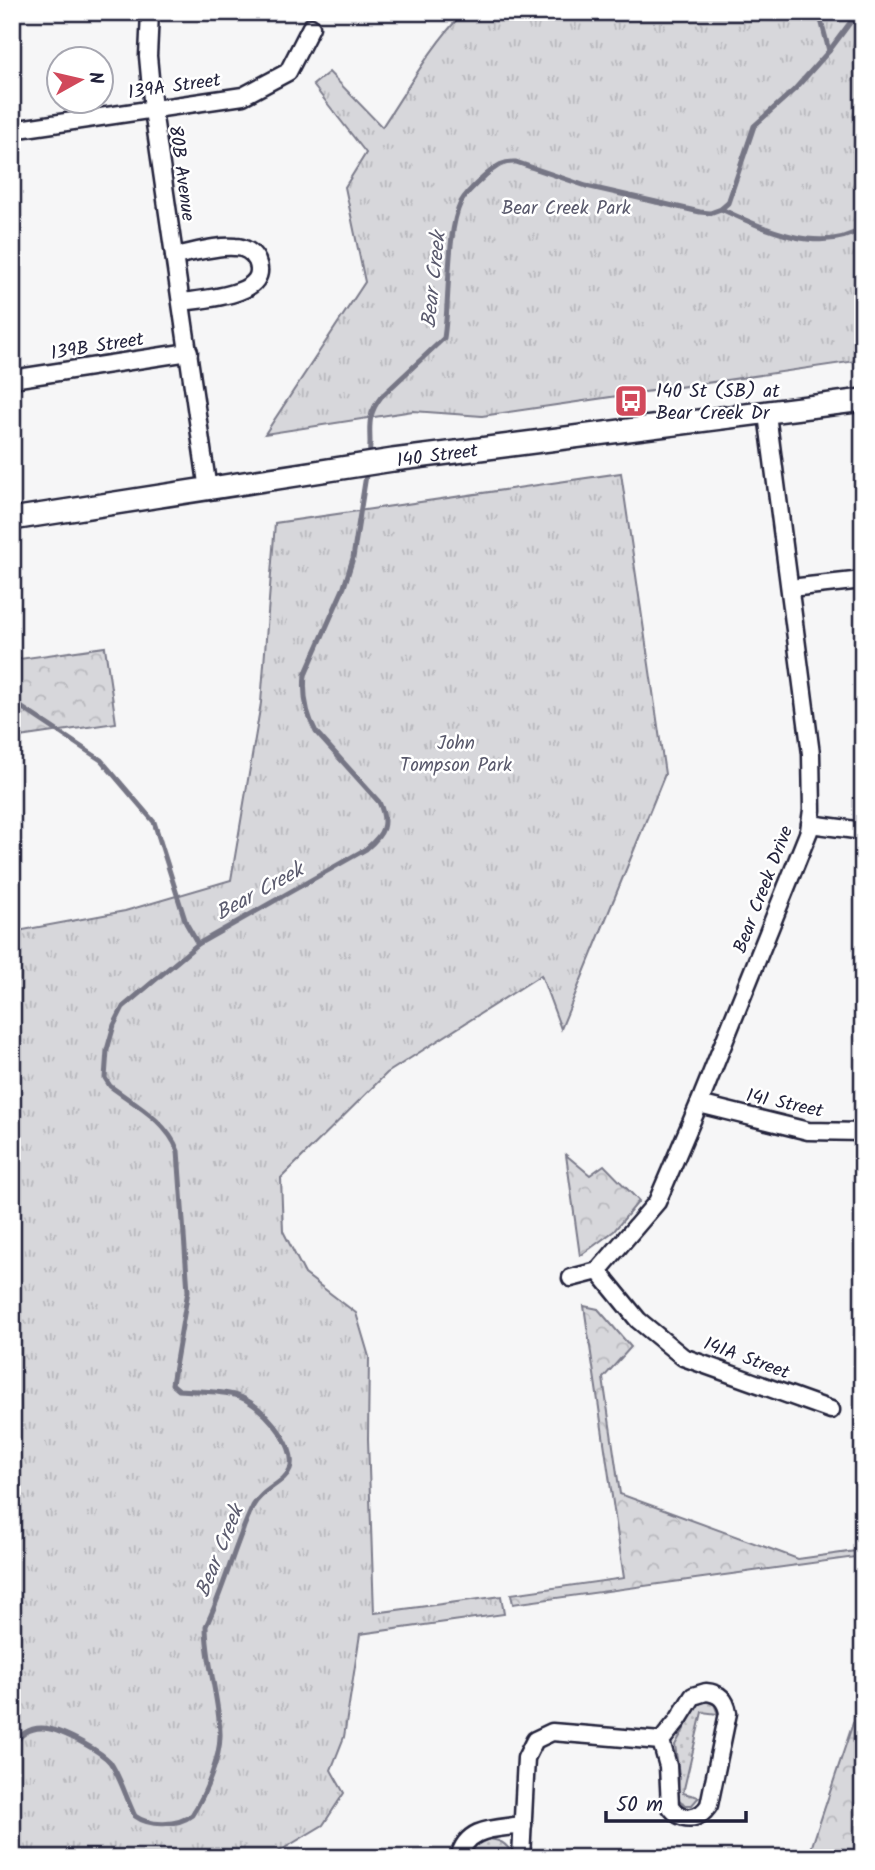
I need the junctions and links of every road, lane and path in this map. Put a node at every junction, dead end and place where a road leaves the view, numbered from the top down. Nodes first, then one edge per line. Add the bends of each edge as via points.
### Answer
1 (150, 12) edge
2 (310, 27) dead end
3 (153, 110) junction
4 (12, 131) edge
5 (174, 256) junction
6 (182, 302) junction
7 (189, 352) junction
8 (12, 379) edge
9 (863, 400) edge
10 (767, 414) junction
11 (208, 490) junction
12 (12, 519) edge
13 (863, 580) edge
14 (790, 588) junction
15 (810, 824) junction
16 (863, 831) edge
17 (699, 1104) junction
18 (863, 1132) edge
19 (598, 1271) junction
20 (570, 1278) dead end
21 (831, 1410) dead end
22 (661, 1741) junction
23 (523, 1825) junction
24 (459, 1858) edge
25 (521, 1858) edge

1 - 3 street, 80B Avenue
2 - 3 street, 139A Street via 288,72 243,96
3 - 4 street, 139A Street
3 - 5 street, 80B Avenue
5 - 6 street, 80B Avenue
5 - 6 street via 235,247 250,251 258,263 253,285 240,292
6 - 7 street, 80B Avenue
7 - 8 street, 139B Street
7 - 11 street, 80B Avenue
9 - 10 main road, 140 Street
10 - 11 main road, 140 Street via 393,460
10 - 14 street, Bear Creek Drive
11 - 12 main road, 140 Street
13 - 14 street
14 - 15 street, Bear Creek Drive via 811,754
15 - 16 street
15 - 17 street, Bear Creek Drive
17 - 18 street, 141 Street via 808,1131
17 - 19 street, Bear Creek Drive via 657,1202
19 - 20 street
19 - 21 street, 141A Street via 638,1320 684,1357
22 - 22 street via 668,1766 670,1806 680,1816 694,1818 709,1805 728,1713 724,1700 713,1692 693,1696
22 - 23 street via 552,1731 535,1740 526,1758
23 - 24 street via 478,1831 469,1837
23 - 25 street

